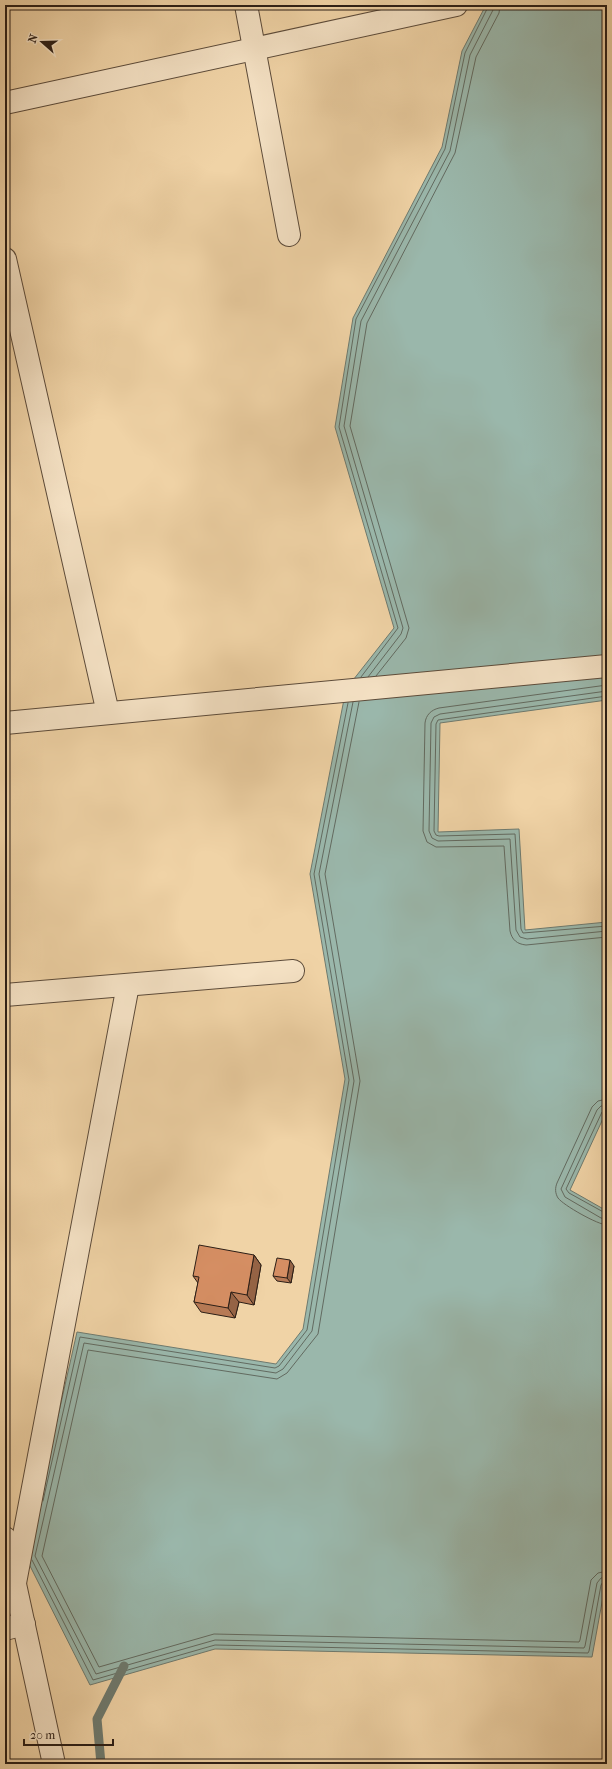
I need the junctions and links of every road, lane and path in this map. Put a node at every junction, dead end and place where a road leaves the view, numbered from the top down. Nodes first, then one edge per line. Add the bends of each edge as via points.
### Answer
1 (246, 5) edge
2 (456, 5) edge
3 (254, 49) junction
4 (5, 103) edge
5 (289, 235) dead end
6 (5, 259) edge
7 (607, 666) edge
8 (108, 713) junction
9 (5, 723) edge
10 (292, 972) dead end
11 (128, 985) junction
12 (5, 996) edge
13 (5, 1538) edge
14 (15, 1583) junction
15 (14, 1627) edge
16 (54, 1764) edge

1 - 3 street
2 - 3 street
3 - 4 street
3 - 5 street
6 - 8 street
7 - 8 street
8 - 9 street
10 - 11 street
11 - 12 street
11 - 14 street
13 - 14 street
14 - 15 street
15 - 16 street

